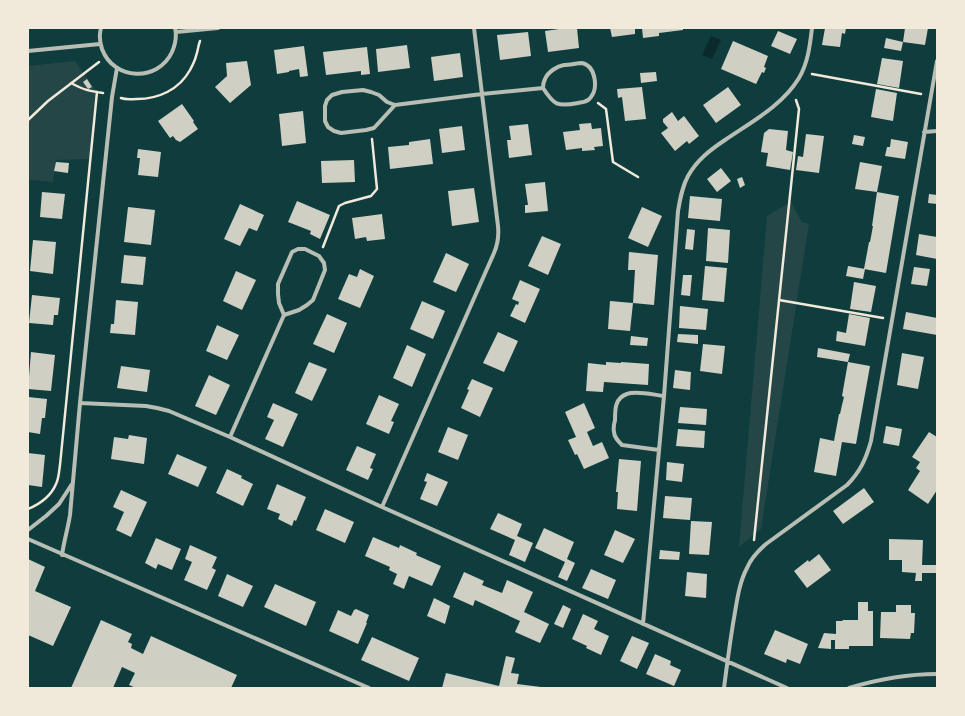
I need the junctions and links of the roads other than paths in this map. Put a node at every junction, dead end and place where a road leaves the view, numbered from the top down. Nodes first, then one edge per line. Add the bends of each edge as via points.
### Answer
1 (101, 28) edge
2 (218, 28) edge
3 (474, 28) edge
4 (812, 28) edge
5 (175, 30) edge
6 (100, 44) junction
7 (28, 51) edge
8 (937, 61) edge
9 (117, 68) junction
10 (543, 88) junction
11 (482, 94) junction
12 (395, 105) junction
13 (937, 131) edge
14 (924, 132) junction
15 (284, 315) junction
16 (664, 396) junction
17 (80, 403) junction
18 (230, 437) junction
19 (659, 450) junction
20 (73, 484) junction
21 (382, 507) junction
22 (28, 530) edge
23 (28, 539) edge
24 (62, 554) junction
25 (643, 624) junction
26 (727, 662) junction
27 (937, 674) edge
28 (369, 688) edge
29 (724, 688) edge
30 (787, 688) edge
31 (848, 688) edge

1 - 6 street
2 - 5 street
3 - 11 street
4 - 16 street via 806,62 792,88 772,107 701,158 687,177 678,211
5 - 9 street via 175,46 169,59 158,68 145,74 130,74
6 - 7 street
6 - 9 street via 109,62
8 - 14 street
9 - 17 street
10 - 10 street via 550,98 564,106 587,101 592,97 595,82 592,72 583,63 560,66 550,72
10 - 11 street
11 - 12 street
11 - 21 street via 499,235 497,244
12 - 12 street via 363,90 332,95 324,106 328,127 342,133 374,128
13 - 14 street
14 - 26 street via 867,455 858,473 847,485 766,544 752,558 739,591
15 - 15 street via 299,310 313,300 325,270 319,256 305,249 292,252 278,284 279,303
15 - 18 street
16 - 19 street
16 - 19 street via 629,393 618,400 616,407 614,433 622,445
17 - 18 street via 157,408
17 - 20 street
18 - 21 street
19 - 25 street
20 - 22 street via 58,504
20 - 24 street
21 - 25 street
23 - 24 street
24 - 28 street
25 - 26 street
26 - 29 street
26 - 30 street
27 - 31 street via 899,676

